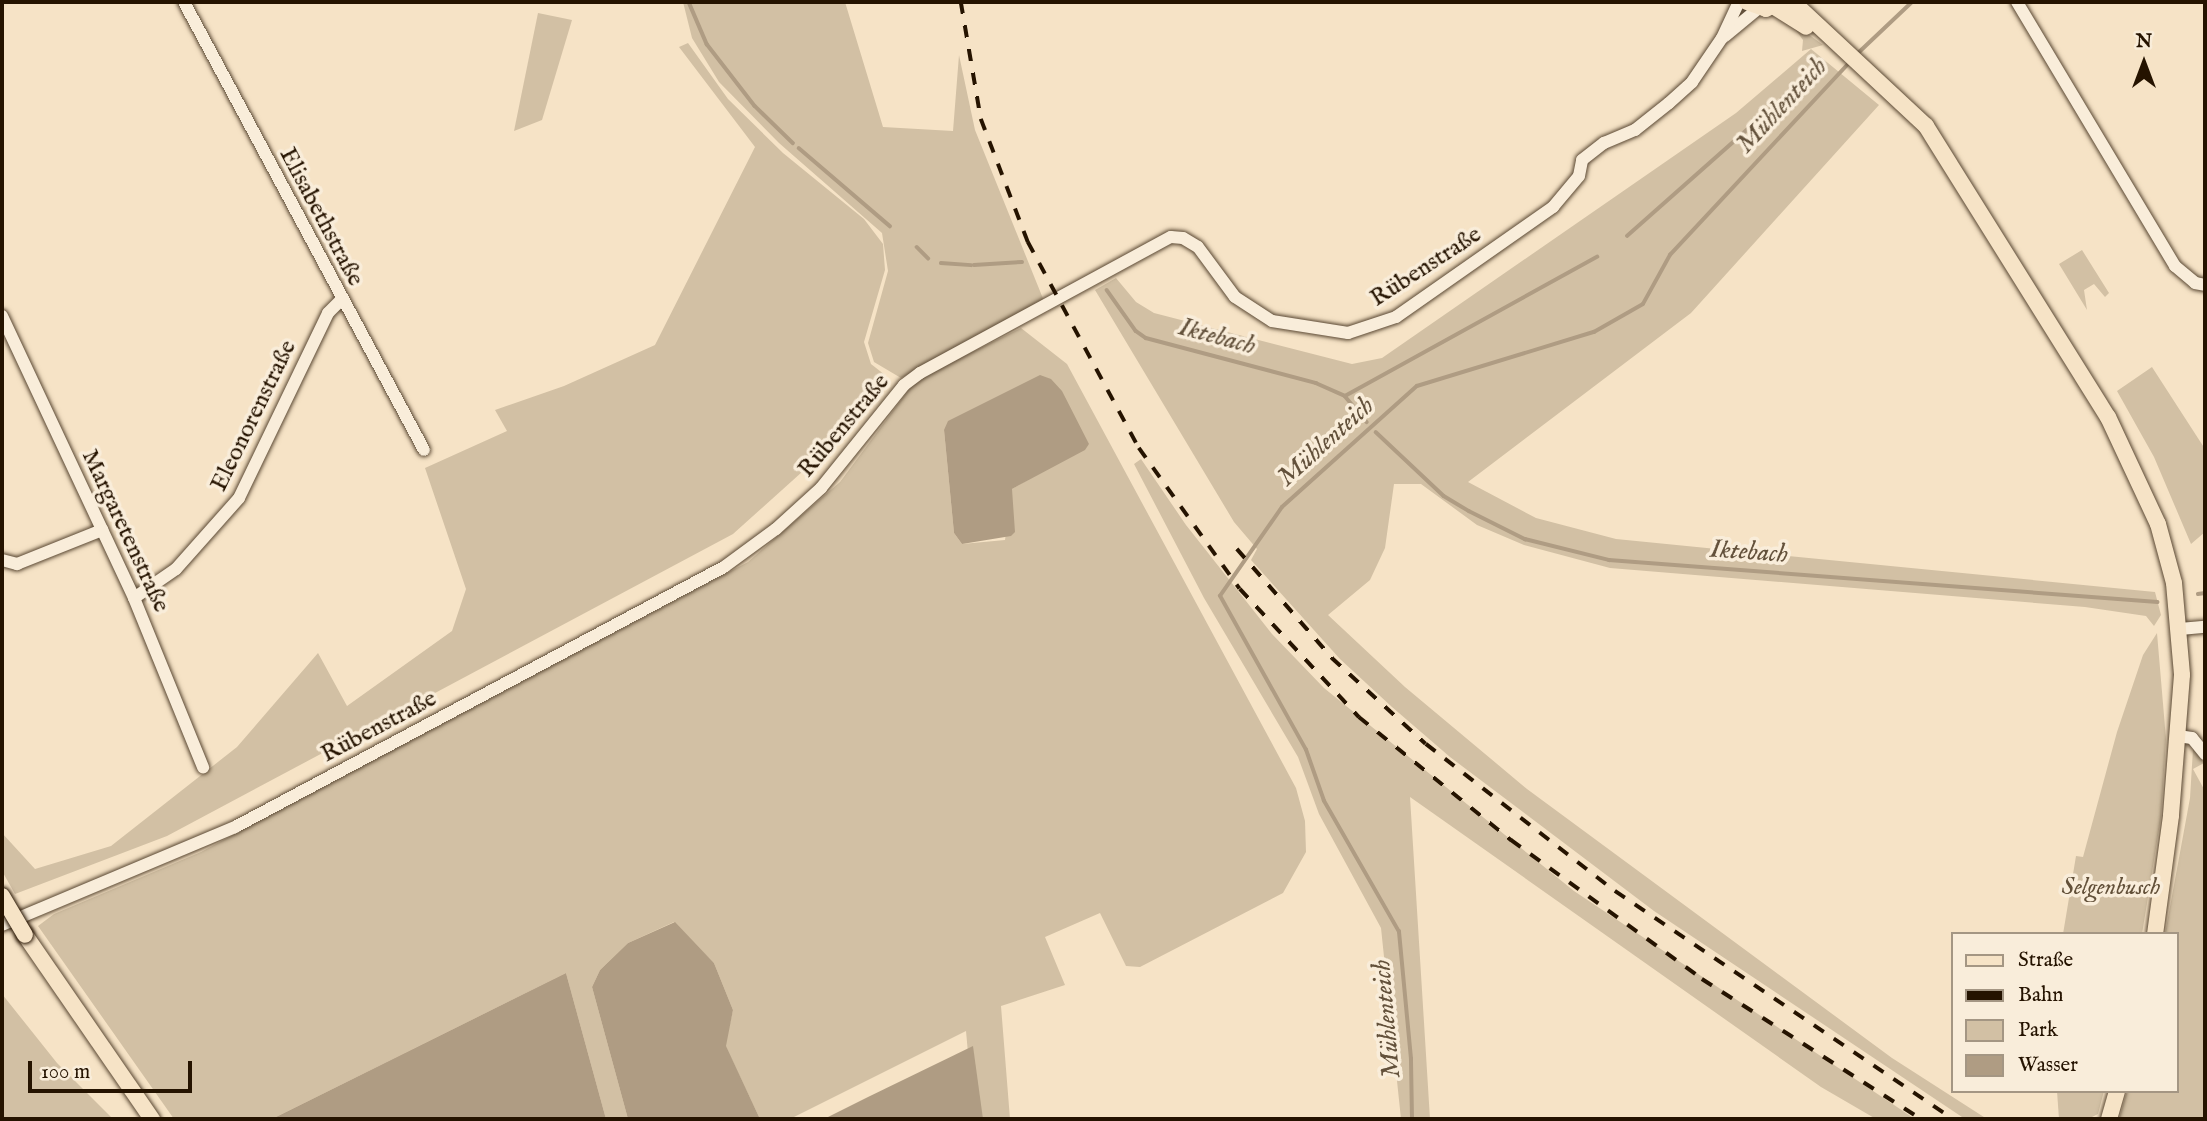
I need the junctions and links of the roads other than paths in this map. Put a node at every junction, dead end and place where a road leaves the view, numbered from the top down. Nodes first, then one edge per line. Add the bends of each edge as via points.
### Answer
1 (184, 2) edge
2 (1739, 2) edge
3 (1793, 2) edge
4 (2017, 2) edge
5 (1765, 5) edge
6 (1722, 38) junction
7 (1843, 51) junction
8 (2204, 285) edge
9 (341, 300) junction
10 (2, 316) edge
11 (425, 450) dead end
12 (102, 530) junction
13 (2, 561) edge
14 (134, 598) junction
15 (2205, 627) edge
16 (2180, 629) junction
17 (2178, 736) junction
18 (2205, 754) edge
19 (203, 767) dead end
20 (2, 896) edge
21 (2, 925) edge
22 (2155, 932) edge
23 (2116, 1093) edge
24 (152, 1119) edge
25 (2109, 1119) edge

1 - 9 street, Elisabethstraße
2 - 6 street, Rübenstraße
3 - 7 main road
4 - 8 street via 2175,266
5 - 6 street, Rübenstraße
5 - 7 main road
6 - 21 street, Rübenstraße via 1692,82 1669,103 1635,131 1604,143 1582,160 1578,176 1560,201 1396,317 1348,334 1272,321 1235,297 1198,247 1171,237 920,373 904,385 821,488 724,567 235,827
7 - 16 main road via 1926,126 2108,417 2158,524 2175,583
9 - 11 street, Elisabethstraße
9 - 14 street, Eleonorenstraße via 328,313 239,498 176,569
10 - 12 street, Margaretenstraße
12 - 13 street via 17,564
12 - 14 street, Margaretenstraße
14 - 19 street, Margaretenstraße
15 - 16 street
16 - 17 main road
17 - 18 street via 2192,738
17 - 22 main road
20 - 24 main road, bridge
23 - 25 main road

